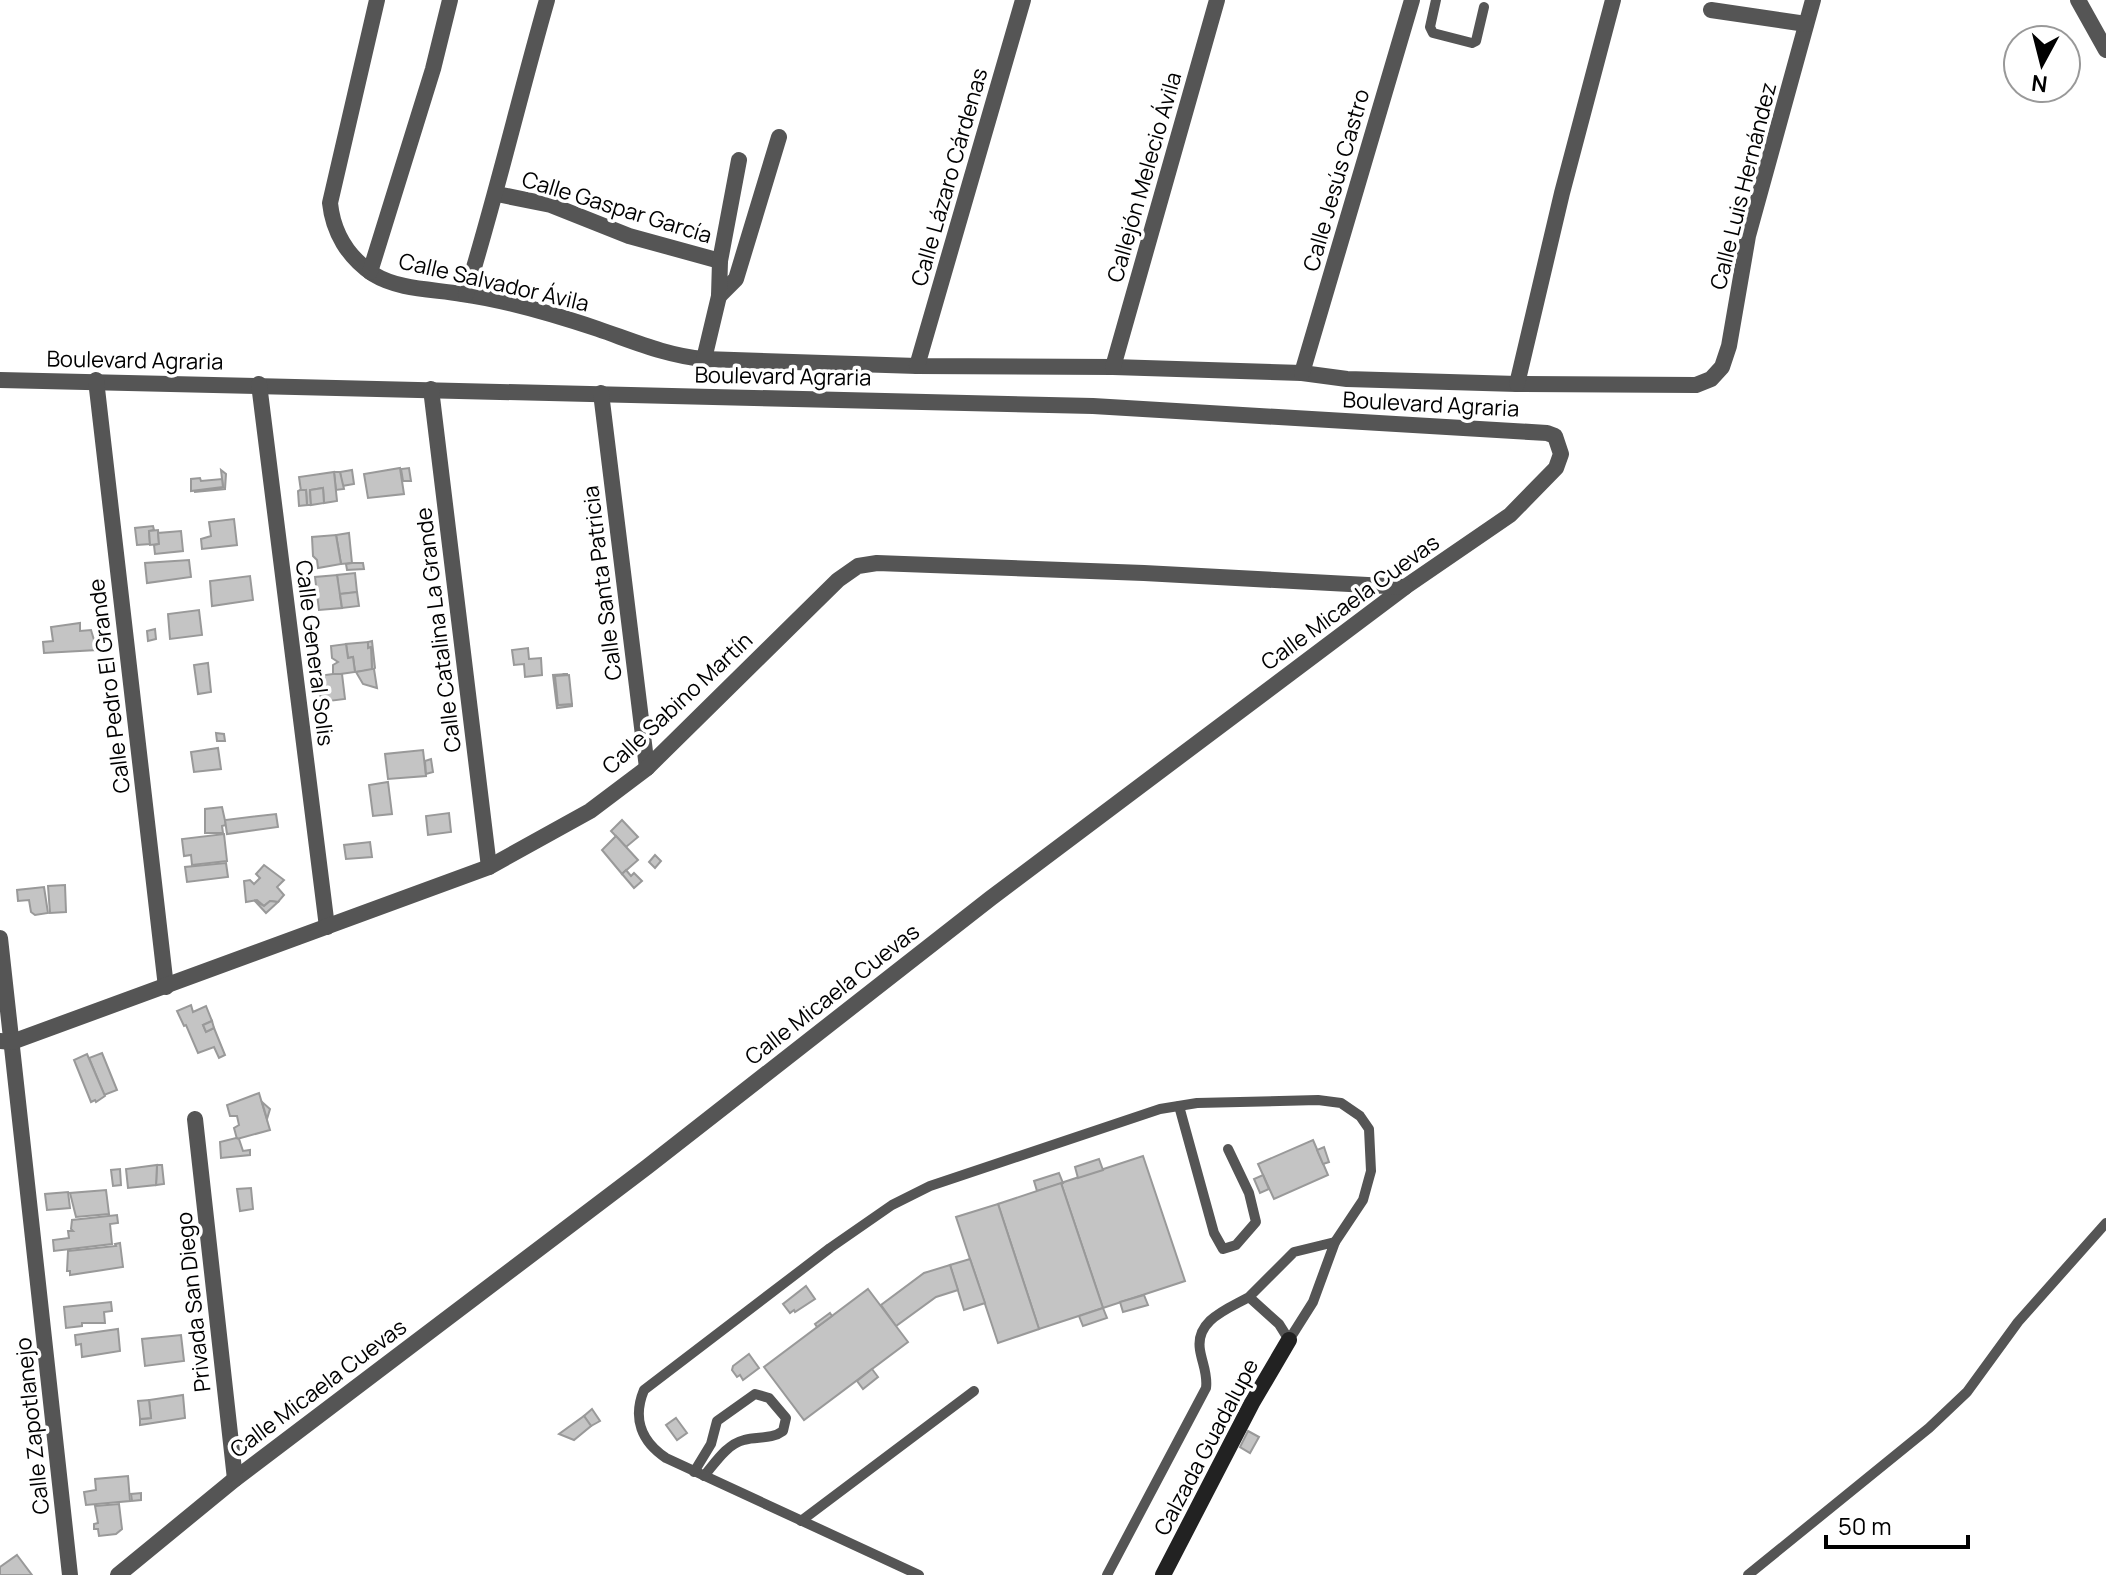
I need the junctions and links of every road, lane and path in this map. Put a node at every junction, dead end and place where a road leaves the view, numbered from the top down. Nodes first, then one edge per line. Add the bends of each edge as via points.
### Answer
1 (377, 0) edge
2 (450, 0) edge
3 (547, 0) edge
4 (1023, 0) edge
5 (1217, 0) edge
6 (1412, 0) edge
7 (1436, 0) edge
8 (1613, 0) edge
9 (1813, 0) edge
10 (2078, 0) edge
11 (1484, 7) dead end
12 (1711, 10) dead end
13 (1806, 24) junction
14 (2106, 50) edge
15 (779, 137) dead end
16 (739, 160) dead end
17 (497, 194) junction
18 (720, 261) junction
19 (370, 272) junction
20 (466, 294) junction
21 (719, 296) junction
22 (704, 359) junction
23 (917, 366) junction
24 (1113, 367) junction
25 (1302, 373) junction
26 (1711, 379) joint
27 (0, 380) edge
28 (96, 380) junction
29 (259, 384) junction
30 (1517, 384) junction
31 (431, 389) junction
32 (601, 393) junction
33 (1559, 443) joint
34 (1405, 587) junction
35 (647, 768) junction
36 (489, 867) junction
37 (327, 927) junction
38 (0, 938) edge
39 (166, 987) junction
40 (6, 1042) edge
41 (1179, 1106) junction
42 (195, 1119) dead end
43 (1228, 1149) dead end
44 (2106, 1223) edge
45 (1335, 1242) junction
46 (1249, 1297) junction
47 (1289, 1340) junction
48 (974, 1391) dead end
49 (699, 1474) junction
50 (235, 1479) junction
51 (801, 1521) junction
52 (70, 1575) edge
53 (118, 1575) edge
54 (919, 1575) edge
55 (1107, 1575) edge
56 (1163, 1575) edge
57 (1748, 1575) edge

1 - 19 street, Calle Salvador Ávila via 330,203 337,234
2 - 19 street
3 - 17 street, Calle Gaspar García
4 - 23 street, Calle Lázaro Cárdenas
5 - 24 street, Callejón Melecio Ávila
6 - 25 street, Calle Jesús Castro
7 - 11 lane via 1433,33 1472,43
8 - 30 street
9 - 13 street, Calle Luis Hernández
10 - 14 street
12 - 13 street
13 - 26 street, Calle Luis Hernández via 1748,236 1729,346
15 - 21 street via 736,279
16 - 18 street
17 - 18 street, Calle Gaspar García via 551,205 629,236
17 - 20 street, Calle Gaspar García
18 - 21 street, Calle Gaspar García
19 - 20 street, Calle Salvador Ávila via 388,282
20 - 22 street, Calle Salvador Ávila via 575,321 681,357
21 - 22 street, Calle Gaspar García
22 - 23 street, Calle Salvador Ávila
23 - 24 street, Boulevard Agraria
24 - 25 street, Boulevard Agraria
25 - 30 street, Boulevard Agraria
26 - 30 street, Boulevard Agraria via 1696,385
27 - 28 street, Boulevard Agraria
28 - 29 street, Boulevard Agraria
28 - 39 street, Calle Pedro El Grande
29 - 31 street, Boulevard Agraria
29 - 37 street, Calle General Solis
31 - 32 street, Boulevard Agraria
31 - 36 street, Calle Catalina La Grande
32 - 33 street, Boulevard Agraria via 1109,407 1547,433
32 - 35 street, Calle Santa Patricia
33 - 34 street, Calle Micaela Cuevas via 1556,468 1510,515
34 - 35 street, Calle Sabino Martín via 1128,572 858,566
34 - 50 street, Calle Micaela Cuevas
35 - 36 street, Calle Sabino Martín via 590,811
36 - 37 street, Calle Sabino Martín
37 - 39 street, Calle Sabino Martín
38 - 40 street, Calle Zapotlanejo
39 - 40 street, Calle Sabino Martín
40 - 52 street, Calle Zapotlanejo
41 - 43 lane via 1223,1249 1236,1245 1256,1222
41 - 45 lane via 1318,1100 1341,1103 1360,1116 1369,1129 1371,1171 1363,1200
41 - 49 lane via 930,1186 892,1205 644,1390 638,1411 646,1442
42 - 50 street, Privada San Diego
44 - 57 lane via 2018,1322 1967,1392
45 - 46 lane via 1294,1252
45 - 47 lane via 1313,1302
46 - 47 lane
46 - 55 lane via 1203,1327 1199,1346 1206,1388
47 - 56 street, Calzada Guadalupe
48 - 51 lane
49 - 49 lane via 717,1421 755,1394 769,1398 786,1418 778,1435 739,1441
49 - 51 lane
50 - 53 street, Calle Micaela Cuevas
51 - 54 lane

